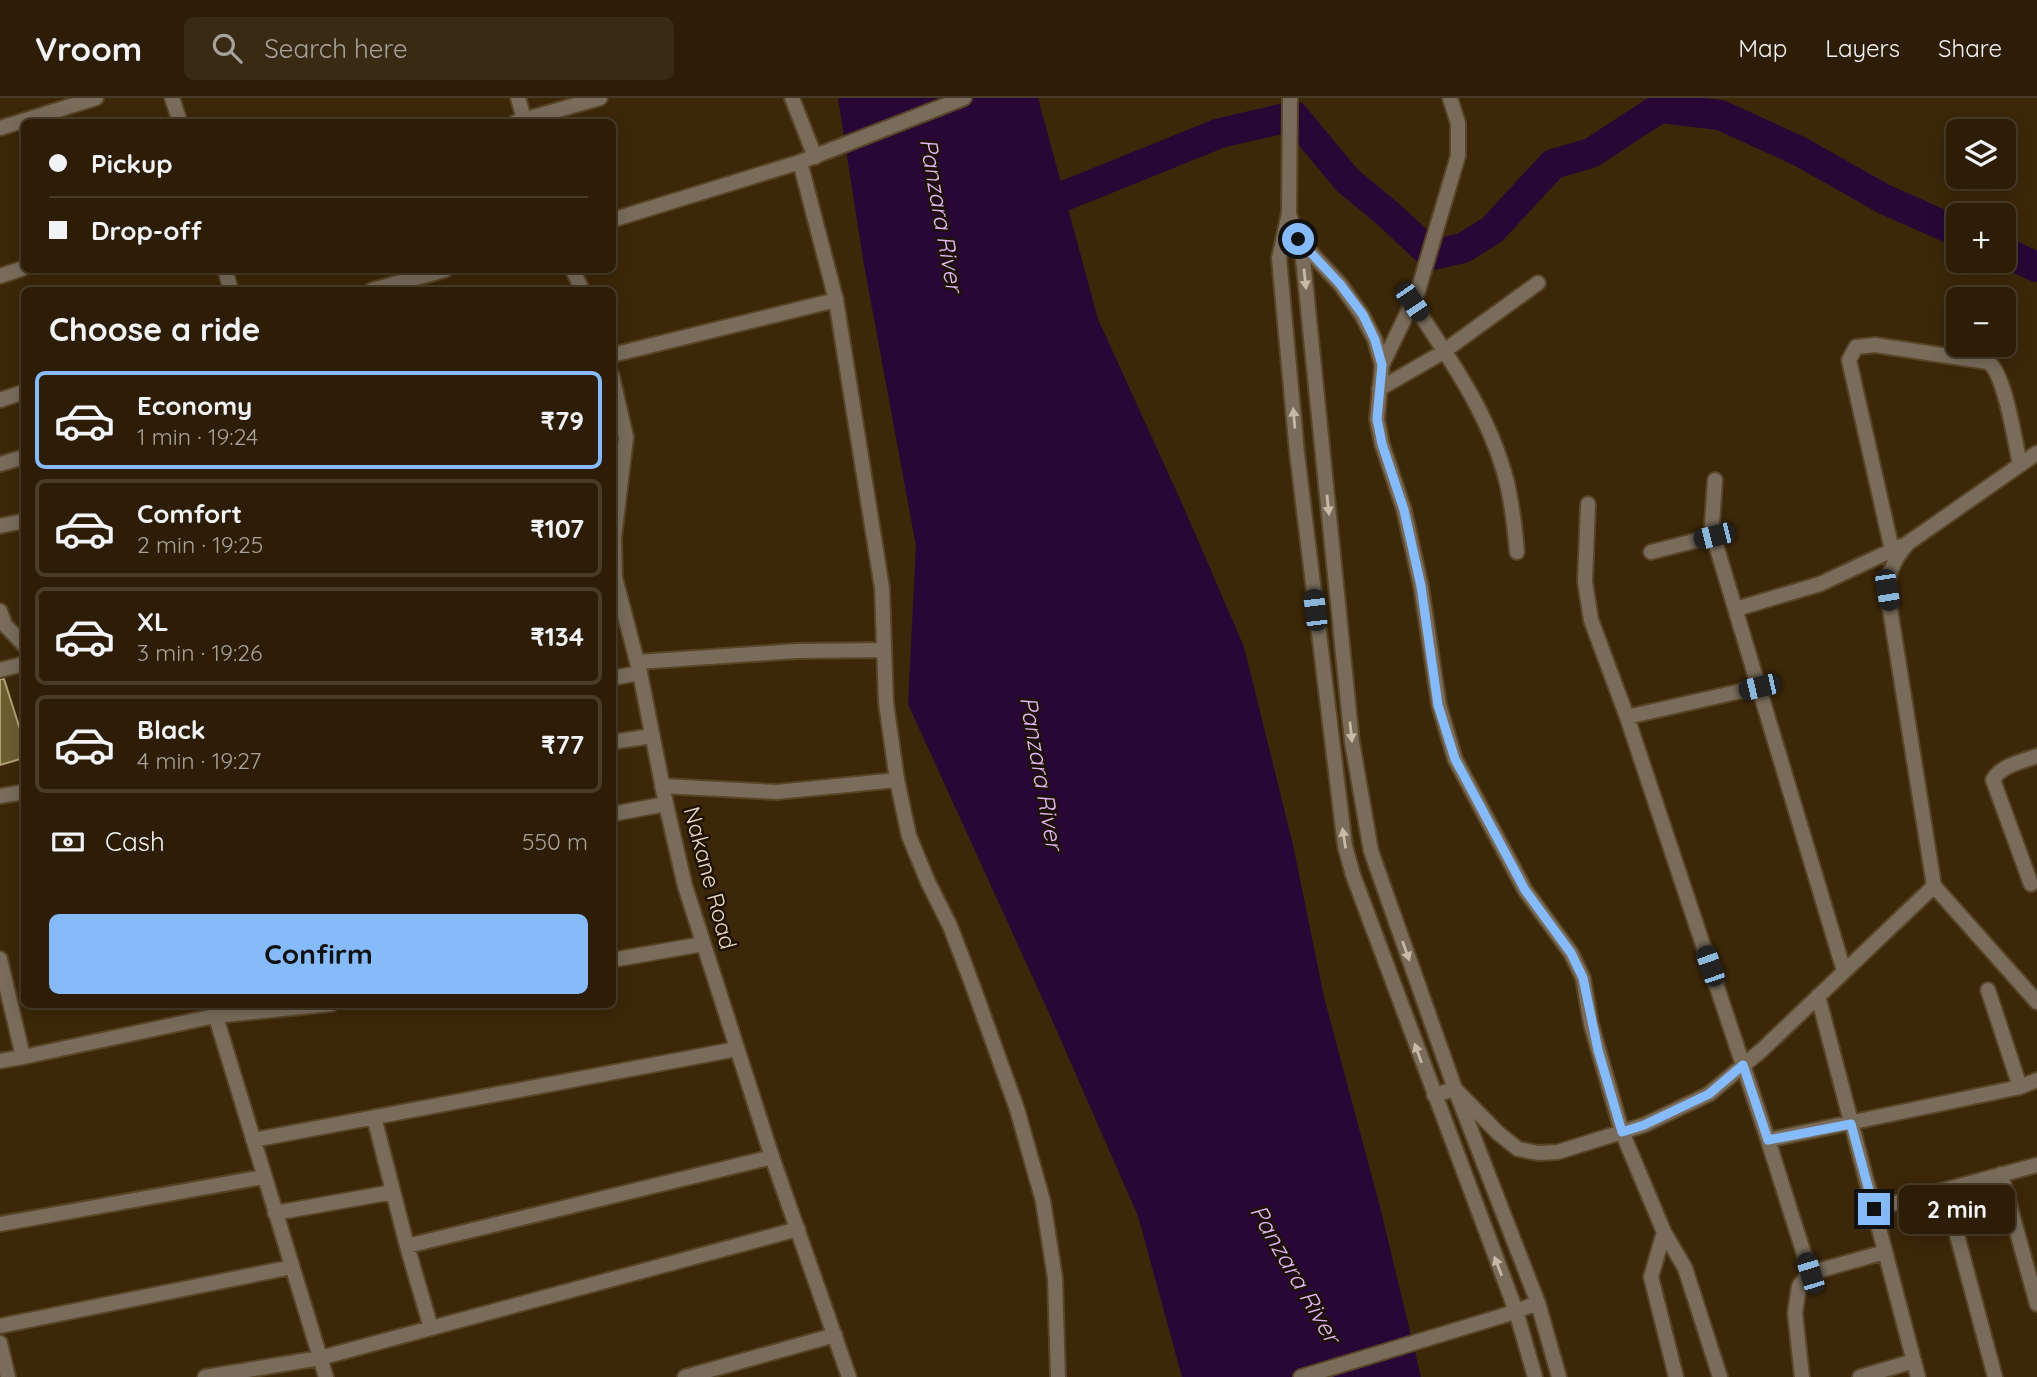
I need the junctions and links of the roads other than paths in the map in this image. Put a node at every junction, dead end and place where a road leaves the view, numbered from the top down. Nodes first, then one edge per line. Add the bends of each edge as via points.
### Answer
1 (96, 98) edge
2 (172, 98) edge
3 (518, 98) edge
4 (600, 98) edge
5 (792, 98) edge
6 (964, 98) edge
7 (1290, 98) edge
8 (1450, 98) edge
9 (29, 119) edge
10 (179, 119) edge
11 (522, 119) edge
12 (532, 119) edge
13 (21, 121) edge
14 (0, 128) edge
15 (815, 157) junction
16 (800, 162) junction
17 (1289, 213) junction
18 (616, 219) edge
19 (1298, 239) junction
20 (21, 269) edge
21 (434, 273) edge
22 (0, 276) edge
23 (1538, 283) dead end
24 (383, 287) edge
25 (1415, 296) junction
26 (836, 300) junction
27 (1445, 351) junction
28 (616, 354) edge
29 (1382, 365) junction
30 (1379, 390) junction
31 (21, 393) edge
32 (616, 393) edge
33 (0, 400) edge
34 (2037, 453) edge
35 (21, 458) edge
36 (0, 464) edge
37 (2020, 465) junction
38 (1715, 481) dead end
39 (1588, 504) dead end
40 (616, 514) edge
41 (21, 522) edge
42 (0, 526) edge
43 (1714, 536) junction
44 (1908, 543) junction
45 (1892, 550) junction
46 (1517, 552) dead end
47 (1651, 552) dead end
48 (616, 582) edge
49 (1736, 609) junction
50 (0, 611) edge
51 (21, 642) edge
52 (884, 650) junction
53 (21, 665) edge
54 (639, 667) junction
55 (0, 670) edge
56 (616, 676) edge
57 (1759, 687) junction
58 (1627, 717) junction
59 (652, 736) junction
60 (616, 741) edge
61 (2037, 756) edge
62 (897, 780) junction
63 (662, 786) junction
64 (21, 792) edge
65 (0, 796) edge
66 (666, 804) junction
67 (616, 813) edge
68 (2031, 884) dead end
69 (1934, 886) junction
70 (704, 944) junction
71 (0, 959) edge
72 (616, 959) edge
73 (1844, 971) junction
74 (1987, 990) dead end
75 (1818, 996) junction
76 (2037, 1002) edge
77 (253, 1008) edge
78 (214, 1010) edge
79 (737, 1049) junction
80 (23, 1057) junction
81 (0, 1061) edge
82 (1743, 1065) junction
83 (2037, 1080) edge
84 (2021, 1087) junction
85 (1455, 1089) junction
86 (1434, 1095) junction
87 (374, 1117) junction
88 (1851, 1124) junction
89 (1622, 1132) junction
90 (253, 1140) junction
91 (1768, 1140) junction
92 (772, 1157) junction
93 (2037, 1164) edge
94 (2001, 1174) junction
95 (263, 1177) junction
96 (1945, 1190) junction
97 (393, 1192) junction
98 (1874, 1209) junction
99 (275, 1213) junction
100 (0, 1224) edge
101 (798, 1229) junction
102 (1664, 1232) junction
103 (407, 1246) junction
104 (1885, 1252) junction
105 (292, 1267) junction
106 (1810, 1273) junction
107 (1538, 1303) junction
108 (2037, 1304) edge
109 (1509, 1314) junction
110 (0, 1326) edge
111 (431, 1328) junction
112 (835, 1335) junction
113 (0, 1343) edge
114 (320, 1358) junction
115 (1914, 1361) junction
116 (712, 1374) edge
117 (8, 1377) edge
118 (205, 1377) edge
119 (326, 1377) edge
120 (685, 1377) edge
121 (849, 1377) edge
122 (1058, 1377) edge
123 (1301, 1377) edge
124 (1535, 1377) edge
125 (1559, 1377) edge
126 (1676, 1377) edge
127 (1720, 1377) edge
128 (1802, 1377) edge
129 (1860, 1377) edge
130 (1918, 1377) edge
131 (1995, 1377) edge

1 - 9 street
2 - 10 street
3 - 11 street
4 - 12 street
5 - 15 street
6 - 15 street
7 - 17 street
8 - 25 street via 1458,123 1458,156
13 - 14 street
15 - 16 street
16 - 18 street
16 - 26 street
17 - 19 street
86 -> 17 street via 1345,846 1297,453 1279,258
19 - 29 street via 1363,315
19 -> 85 street via 1363,811 1381,883
20 - 22 street
21 - 24 street
23 - 27 street
25 - 27 street
25 - 29 street
26 - 28 street
26 - 52 street via 882,588
27 - 30 street
27 - 46 street via 1497,450
29 - 30 street
30 - 89 street via 1377,419 1382,444 1404,510 1421,586 1438,705 1455,759 1525,890 1579,970
31 - 33 street
32 - 40 street, Nakane Road via 626,437
34 - 37 street
35 - 36 street
37 - 44 street
37 - 45 street via 1994,366 1875,345 1856,347 1849,360
38 - 43 street
39 - 58 street via 1585,582 1591,620
41 - 42 street
43 - 47 street
43 - 49 street
44 - 45 street
44 - 69 street via 1894,560 1887,590
45 - 49 street via 1820,584
48 - 54 street, Nakane Road
49 - 57 street
50 - 51 street via 5,625
52 - 54 street via 797,651
52 - 62 street
53 - 55 street
54 - 56 street
54 - 59 street, Nakane Road
57 - 58 street
57 - 73 street
58 - 82 street
59 - 60 street
59 - 63 street, Nakane Road
61 - 68 street via 2003,769 1993,780
62 - 63 street via 777,792
62 - 122 street via 909,836 967,970 1017,1109 1039,1188 1055,1278
63 - 66 street, Nakane Road
64 - 65 street
66 - 67 street
66 - 70 street, Nakane Road
69 - 73 street
69 - 76 street
70 - 72 street
70 - 79 street, Nakane Road
71 - 80 street
73 - 75 street
74 - 84 street
75 - 82 street
75 - 88 street
77 - 78 street
78 - 80 street
78 - 90 street
79 - 87 street
79 - 92 street, Nakane Road
80 - 81 street
82 - 89 street via 1709,1094
82 - 91 street
83 - 84 street
84 - 88 street
85 - 86 street
85 - 89 street via 1518,1149 1558,1152
85 - 107 street
109 -> 86 street
87 - 90 street
87 - 97 street
88 - 91 street
88 - 98 street
89 - 102 street
90 - 95 street
91 - 106 street
92 - 101 street, Nakane Road
92 - 103 street
93 - 94 street
94 - 96 street
94 - 108 street
95 - 99 street
95 - 100 street
96 - 98 street
96 - 131 street
97 - 99 street
97 - 103 street
98 - 104 street
99 - 105 street
101 - 111 street
101 - 112 street, Nakane Road
102 - 126 street via 1651,1277
102 - 127 street via 1685,1268
103 - 111 street
104 - 106 street
104 - 115 street
105 - 110 street
105 - 114 street
106 - 128 street via 1799,1286 1795,1313
107 - 109 street
107 - 125 street
109 - 123 street
109 - 124 street
111 - 114 street
112 - 116 street
112 - 121 street, Nakane Road
113 - 117 street
114 - 118 street
114 - 119 street
115 - 129 street
115 - 130 street
116 - 120 street

